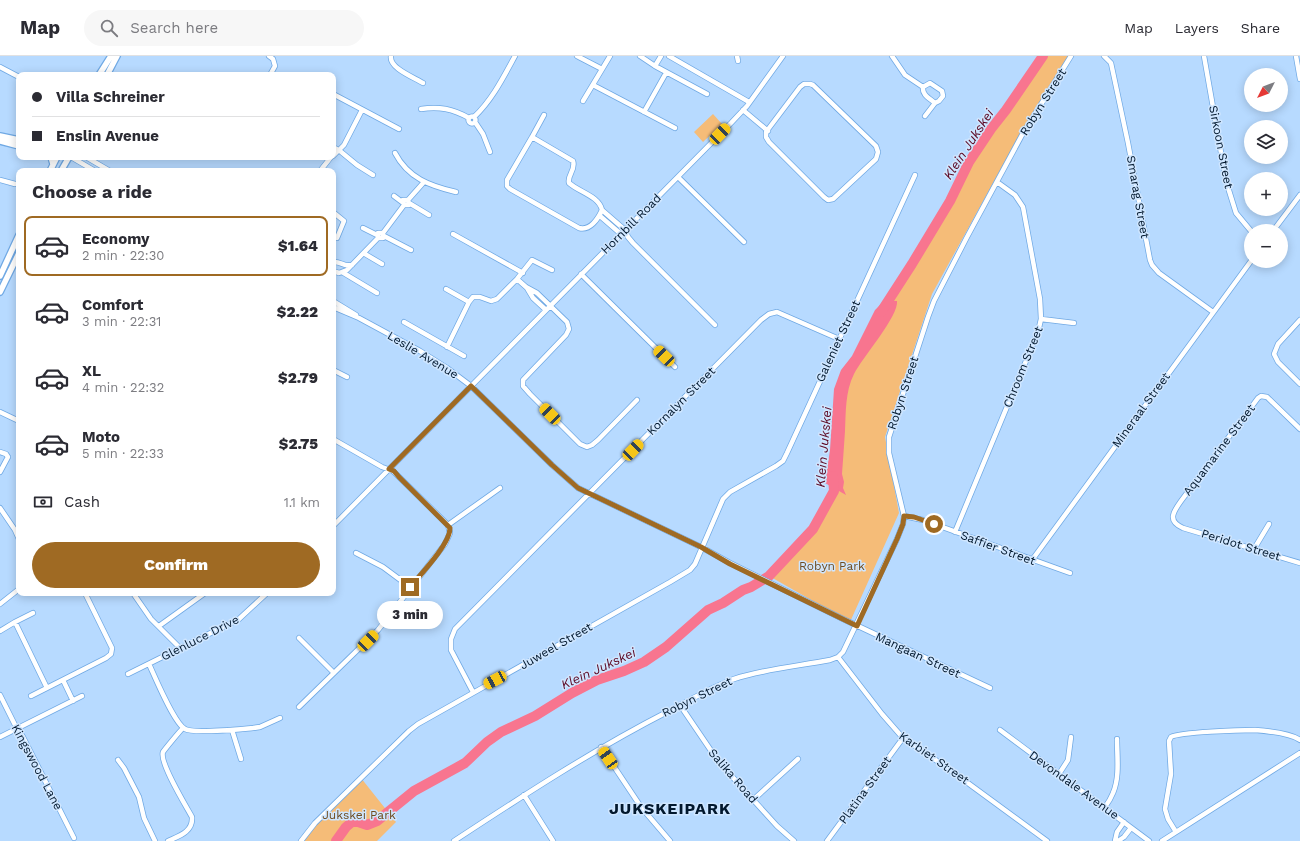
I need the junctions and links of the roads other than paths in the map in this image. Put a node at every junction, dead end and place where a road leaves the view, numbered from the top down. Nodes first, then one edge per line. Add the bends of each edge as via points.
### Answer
1 (111, 56) edge
2 (116, 56) edge
3 (269, 56) edge
4 (391, 56) edge
5 (515, 56) edge
6 (578, 56) edge
7 (610, 56) edge
8 (640, 56) edge
9 (660, 56) edge
10 (669, 56) edge
11 (737, 56) edge
12 (783, 56) edge
13 (892, 56) edge
14 (1071, 56) edge
15 (1104, 56) edge
16 (1204, 56) edge
17 (1296, 56) edge
18 (738, 61) dead end
19 (655, 66) junction
20 (0, 67) edge
21 (602, 70) junction
22 (101, 72) edge
23 (108, 72) edge
24 (272, 72) edge
25 (666, 72) junction
26 (16, 75) edge
27 (1300, 79) edge
28 (423, 83) dead end
29 (593, 85) junction
30 (923, 87) junction
31 (707, 94) dead end
32 (336, 96) edge
33 (583, 101) dead end
34 (749, 102) junction
35 (935, 103) junction
36 (421, 109) dead end
37 (362, 110) junction
38 (743, 110) junction
39 (644, 112) junction
40 (544, 115) dead end
41 (925, 116) dead end
42 (473, 119) junction
43 (675, 128) dead end
44 (399, 129) dead end
45 (768, 131) junction
46 (0, 136) edge
47 (532, 137) junction
48 (16, 139) edge
49 (0, 141) edge
50 (16, 145) edge
51 (336, 149) edge
52 (340, 151) junction
53 (490, 152) dead end
54 (395, 153) dead end
55 (336, 154) edge
56 (52, 160) edge
57 (56, 160) edge
58 (75, 160) edge
59 (91, 160) edge
60 (329, 160) edge
61 (54, 164) junction
62 (52, 168) edge
63 (90, 168) edge
64 (105, 168) edge
65 (322, 168) edge
66 (915, 174) dead end
67 (373, 175) dead end
68 (678, 177) junction
69 (0, 180) edge
70 (424, 182) junction
71 (997, 182) junction
72 (15, 184) dead end
73 (456, 192) dead end
74 (1300, 195) edge
75 (394, 196) dead end
76 (409, 201) junction
77 (403, 203) junction
78 (602, 210) junction
79 (336, 214) edge
80 (429, 215) dead end
81 (600, 216) junction
82 (1245, 224) edge
83 (1278, 224) edge
84 (363, 228) dead end
85 (625, 230) junction
86 (453, 234) dead end
87 (383, 235) junction
88 (621, 235) junction
89 (378, 237) junction
90 (628, 237) junction
91 (337, 238) dead end
92 (16, 241) edge
93 (744, 242) dead end
94 (411, 250) dead end
95 (364, 254) junction
96 (16, 259) edge
97 (336, 262) edge
98 (382, 264) dead end
99 (352, 265) junction
100 (1245, 268) edge
101 (552, 270) dead end
102 (336, 272) edge
103 (342, 272) junction
104 (523, 273) junction
105 (581, 274) junction
106 (0, 276) edge
107 (517, 279) junction
108 (526, 287) junction
109 (446, 289) dead end
110 (0, 292) edge
111 (377, 293) dead end
112 (469, 302) junction
113 (336, 303) edge
114 (550, 305) junction
115 (336, 308) edge
116 (546, 310) junction
117 (1213, 312) junction
118 (359, 318) junction
119 (1042, 319) junction
120 (1300, 320) edge
121 (404, 322) dead end
122 (1074, 323) dead end
123 (715, 325) dead end
124 (839, 339) junction
125 (447, 347) junction
126 (464, 356) dead end
127 (675, 367) dead end
128 (336, 372) edge
129 (347, 377) dead end
130 (1300, 384) edge
131 (471, 386) junction
132 (637, 400) dead end
133 (0, 412) edge
134 (16, 420) edge
135 (1300, 429) edge
136 (336, 441) edge
137 (0, 452) edge
138 (389, 469) junction
139 (0, 472) edge
140 (500, 488) dead end
141 (589, 494) junction
142 (0, 508) edge
143 (904, 516) junction
144 (336, 523) edge
145 (1269, 524) dead end
146 (448, 525) junction
147 (1182, 528) joint
148 (16, 532) edge
149 (955, 532) junction
150 (701, 547) junction
151 (1254, 549) junction
152 (356, 553) dead end
153 (1032, 560) junction
154 (1300, 563) edge
155 (1070, 573) dead end
156 (410, 587) junction
157 (16, 591) edge
158 (86, 596) edge
159 (135, 596) edge
160 (201, 596) edge
161 (264, 596) edge
162 (0, 604) edge
163 (33, 612) dead end
164 (15, 622) junction
165 (159, 626) junction
166 (857, 626) junction
167 (0, 631) edge
168 (299, 638) dead end
169 (180, 648) junction
170 (838, 657) junction
171 (149, 664) junction
172 (334, 673) junction
173 (128, 674) dead end
174 (63, 680) junction
175 (47, 688) junction
176 (990, 688) dead end
177 (473, 692) junction
178 (0, 695) edge
179 (31, 696) dead end
180 (82, 696) dead end
181 (73, 701) junction
182 (680, 706) junction
183 (299, 708) dead end
184 (280, 718) dead end
185 (183, 728) junction
186 (17, 729) junction
187 (232, 730) junction
188 (1000, 730) dead end
189 (0, 737) edge
190 (1071, 737) dead end
191 (903, 738) junction
192 (1117, 739) dead end
193 (1300, 740) edge
194 (601, 747) junction
195 (1300, 753) edge
196 (241, 759) dead end
197 (798, 759) dead end
198 (118, 760) dead end
199 (1059, 774) junction
200 (524, 795) junction
201 (753, 800) junction
202 (1106, 807) junction
203 (1124, 822) junction
204 (1131, 828) junction
205 (1176, 832) junction
206 (74, 838) dead end
207 (155, 841) edge
208 (168, 841) edge
209 (301, 841) edge
210 (454, 841) edge
211 (553, 841) edge
212 (670, 841) edge
213 (794, 841) edge
214 (827, 841) edge
215 (1047, 841) edge
216 (1115, 841) edge
217 (1118, 841) edge
218 (1149, 841) edge
219 (1162, 841) edge

1 - 22 street
2 - 23 street
3 - 24 street via 275,66
4 - 28 street via 391,62 395,66
5 - 42 street via 485,106
6 - 21 street
7 - 21 street
8 - 19 street
9 - 19 street
10 - 34 street
11 - 18 street
12 - 34 street, Hornbill Road
13 - 30 street via 905,75
14 - 71 street, Robyn Street via 1022,135
15 - 117 street, Smarag Street via 1111,63 1152,265 1159,273
16 - 82 street, Sirkoon Street via 1226,181 1236,213
17 - 27 street
19 - 25 street
20 - 26 street
21 - 29 street
25 - 31 street
25 - 39 street
29 - 33 street
29 - 39 street
30 - 35 street via 924,95
30 - 35 street via 930,83 942,91 943,96
32 - 37 street
34 - 38 street, Hornbill Road
35 - 41 street
36 - 42 street via 449,109
37 - 44 street
37 - 52 street
38 - 45 street
38 - 68 street, Hornbill Road
39 - 43 street
40 - 47 street
42 - 53 street via 483,134
45 - 45 street via 800,87 810,84 869,140 878,150 878,155 835,198 828,200 769,142 766,137
46 - 48 street
47 - 78 street via 574,161 569,183 592,197 600,204
47 - 81 street via 508,180 508,187 579,228 588,228
49 - 50 street
51 - 52 street
52 - 55 street
52 - 67 street
54 - 70 street via 406,169
56 - 61 street
57 - 61 street
58 - 63 street
59 - 64 street
60 - 65 street
61 - 62 street
66 - 124 street, Galeniet Street
68 - 85 street, Hornbill Road
68 - 93 street
69 - 72 street
70 - 73 street via 436,188
70 - 76 street
71 - 119 street, Chroom Street via 1015,195 1023,207
71 - 143 street, Robyn Street via 934,301 890,431 889,453
74 - 83 street
75 - 77 street
76 - 77 street via 407,206
76 - 80 street
77 - 87 street
78 - 81 street
78 - 85 street
79 - 91 street via 344,221
81 - 88 street
84 - 89 street
85 - 88 street, Hornbill Road
85 - 90 street
86 - 104 street
87 - 89 street via 382,239
87 - 94 street
88 - 90 street
88 - 105 street, Hornbill Road
89 - 95 street
90 - 123 street
92 - 106 street
95 - 98 street
95 - 99 street
96 - 110 street
97 - 99 street
99 - 103 street
100 - 117 street, Mineraal Street
101 - 104 street via 532,260
102 - 103 street
103 - 111 street
104 - 107 street
105 - 114 street, Hornbill Road
105 - 127 street
107 - 108 street
107 - 112 street via 494,301 476,296
108 - 114 street
108 - 116 street
109 - 112 street
112 - 125 street
113 - 118 street, Leslie Avenue
114 - 116 street, Hornbill Road
114 - 132 street via 567,322 568,332 523,380 530,394 580,444 587,447 598,440
115 - 118 street, Leslie Avenue
116 - 131 street, Hornbill Road
117 - 153 street, Mineraal Street
118 - 131 street, Leslie Avenue via 420,351
119 - 122 street
119 - 149 street, Chroom Street
120 - 130 street via 1278,344 1274,354 1278,362
121 - 125 street
124 - 141 street, Kornalyn Street via 779,313 769,314
124 - 150 street, Galeniet Street via 782,461 725,496
125 - 126 street
128 - 129 street
131 - 138 street
131 - 141 street, Leslie Avenue via 552,465
133 - 134 street
135 - 147 street, Aquamarine Street via 1267,397 1258,398 1176,508 1173,519
136 - 138 street
137 - 139 street via 8,457
138 - 144 street
138 - 146 street
140 - 146 street
141 - 150 street, Mangaan Street
141 - 177 street, Kornalyn Street via 453,632 450,641 451,652
142 - 148 street
143 - 149 street, Saffier Street
143 - 166 street, Robyn Street via 897,539
145 - 151 street
146 - 156 street via 448,540
147 - 151 street, Peridot Street
149 - 153 street, Saffier Street
150 - 166 street, Mangaan Street via 730,564
150 - 177 street, Juweel Street via 692,568 683,575
151 - 154 street, Peridot Street
152 - 156 street via 383,567
153 - 155 street, Saffier Street
156 - 172 street via 378,630
157 - 162 street
158 - 174 street via 112,652 106,658
159 - 165 street
160 - 165 street
161 - 169 street, Glenluce Drive via 239,619
163 - 164 street
164 - 167 street
164 - 175 street
165 - 169 street
166 - 170 street, Robyn Street
166 - 176 street, Mangaan Street
168 - 172 street
169 - 171 street, Glenluce Drive
170 - 182 street, Robyn Street via 742,676
170 - 191 street, Karbiet Street
171 - 173 street, Glenluce Drive
171 - 185 street
172 - 183 street
174 - 175 street
174 - 181 street
175 - 179 street
177 - 209 street, Juweel Street via 409,731 307,831
178 - 186 street, Kingswood Lane
180 - 181 street
181 - 186 street
182 - 194 street, Robyn Street
182 - 201 street, Salika Road via 718,761
184 - 187 street via 257,728
185 - 187 street via 188,731
185 - 208 street via 166,748 162,757 192,817 192,822 187,831
186 - 189 street
186 - 206 street, Kingswood Lane
187 - 196 street
188 - 199 street, Devondale Avenue
190 - 199 street via 1068,760
191 - 214 street, Platina Street
191 - 215 street, Karbiet Street via 946,766
192 - 202 street via 1118,774 1113,794
193 - 205 street via 1255,730 1178,734 1171,737 1171,774 1165,809
194 - 200 street, Robyn Street
194 - 212 street via 642,807
195 - 205 street
197 - 201 street
198 - 207 street via 139,797 144,818
199 - 202 street, Devondale Avenue
200 - 210 street, Robyn Street
200 - 211 street
201 - 213 street, Salika Road
202 - 203 street, Devondale Avenue
203 - 204 street, Devondale Avenue
203 - 216 street via 1117,832
204 - 217 street via 1124,838
204 - 218 street, Devondale Avenue
205 - 219 street

